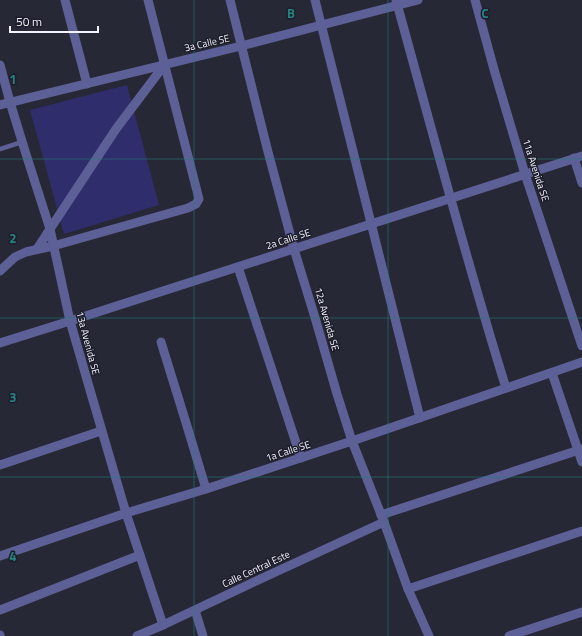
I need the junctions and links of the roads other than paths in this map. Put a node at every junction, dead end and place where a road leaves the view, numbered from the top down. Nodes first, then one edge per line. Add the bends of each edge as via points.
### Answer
1 (65, 0) edge
2 (148, 0) edge
3 (230, 0) edge
4 (315, 0) edge
5 (418, 0) edge
6 (475, 0) edge
7 (397, 3) edge
8 (322, 25) junction
9 (241, 46) junction
10 (165, 64) junction
11 (0, 65) edge
12 (86, 84) junction
13 (10, 102) junction
14 (0, 105) edge
15 (22, 142) junction
16 (0, 149) edge
17 (578, 157) edge
18 (525, 174) junction
19 (582, 183) edge
20 (451, 198) junction
21 (372, 224) junction
22 (50, 229) junction
23 (54, 246) junction
24 (37, 249) junction
25 (294, 249) junction
26 (238, 267) junction
27 (0, 271) edge
28 (70, 321) junction
29 (161, 342) dead end
30 (0, 343) edge
31 (582, 346) edge
32 (582, 362) edge
33 (552, 373) junction
34 (506, 388) junction
35 (420, 418) junction
36 (102, 431) junction
37 (352, 441) junction
38 (580, 450) edge
39 (301, 458) junction
40 (582, 462) edge
41 (0, 465) edge
42 (206, 489) junction
43 (126, 513) junction
44 (382, 519) junction
45 (582, 532) edge
46 (140, 555) junction
47 (0, 556) edge
48 (408, 589) junction
49 (0, 610) edge
50 (195, 610) junction
51 (582, 612) edge
52 (163, 625) junction
53 (137, 636) edge
54 (203, 636) edge
55 (429, 636) edge
56 (509, 636) edge

1 - 12 street
2 - 10 street
3 - 9 street, 12a Avenida SE
4 - 8 street
5 - 7 street, 3a Calle SE
6 - 18 street, 11a Avenida SE
7 - 8 street, 3a Calle SE
7 - 20 street
8 - 9 street, 3a Calle SE
8 - 21 street
9 - 10 street, 3a Calle SE
9 - 25 street, 12a Avenida SE
10 - 12 street, 3a Calle SE
10 - 22 street via 116,129
10 - 23 street via 199,199 196,204
11 - 13 street, 13a Avenida SE
12 - 13 street, 3a Calle SE
13 - 14 street, 3a Calle SE
13 - 15 street, 13a Avenida SE
15 - 16 lane
15 - 22 street, 13a Avenida SE
17 - 18 street, 2a Calle SE
17 - 19 street
18 - 20 street, 2a Calle SE
18 - 31 street, 11a Avenida SE
20 - 21 street, 2a Calle SE
20 - 34 street
21 - 25 street, 2a Calle SE
21 - 35 street
22 - 23 street, 13a Avenida SE
22 - 24 street
23 - 24 street
23 - 28 street, 13a Avenida SE
24 - 27 street via 15,257
25 - 26 street, 2a Calle SE
25 - 37 street, 12a Avenida SE
26 - 28 street, 2a Calle SE
26 - 39 street
28 - 30 street, 2a Calle SE
28 - 36 street, 13a Avenida SE
29 - 42 street
32 - 33 street, 1a Calle SE
33 - 34 street, 1a Calle SE
33 - 38 street
34 - 35 street, 1a Calle SE
35 - 37 street, 1a Calle SE
36 - 41 street
36 - 43 street, 13a Avenida SE
37 - 39 street, 1a Calle SE
37 - 44 street, 12a Avenida SE
38 - 40 street
38 - 44 street, Calle Central Este
39 - 42 street, 1a Calle SE
42 - 43 street, 1a Calle SE
43 - 46 street, 13a Avenida SE
43 - 47 street, 1a Calle SE
44 - 48 street, 12a Avenida SE
44 - 50 street, Calle Central Este
45 - 48 street
46 - 49 street
46 - 52 street, 13a Avenida SE
48 - 55 street, 12a Avenida SE
50 - 52 street, Calle Central Este
50 - 54 street
51 - 56 street
52 - 53 street, Calle Central Este

